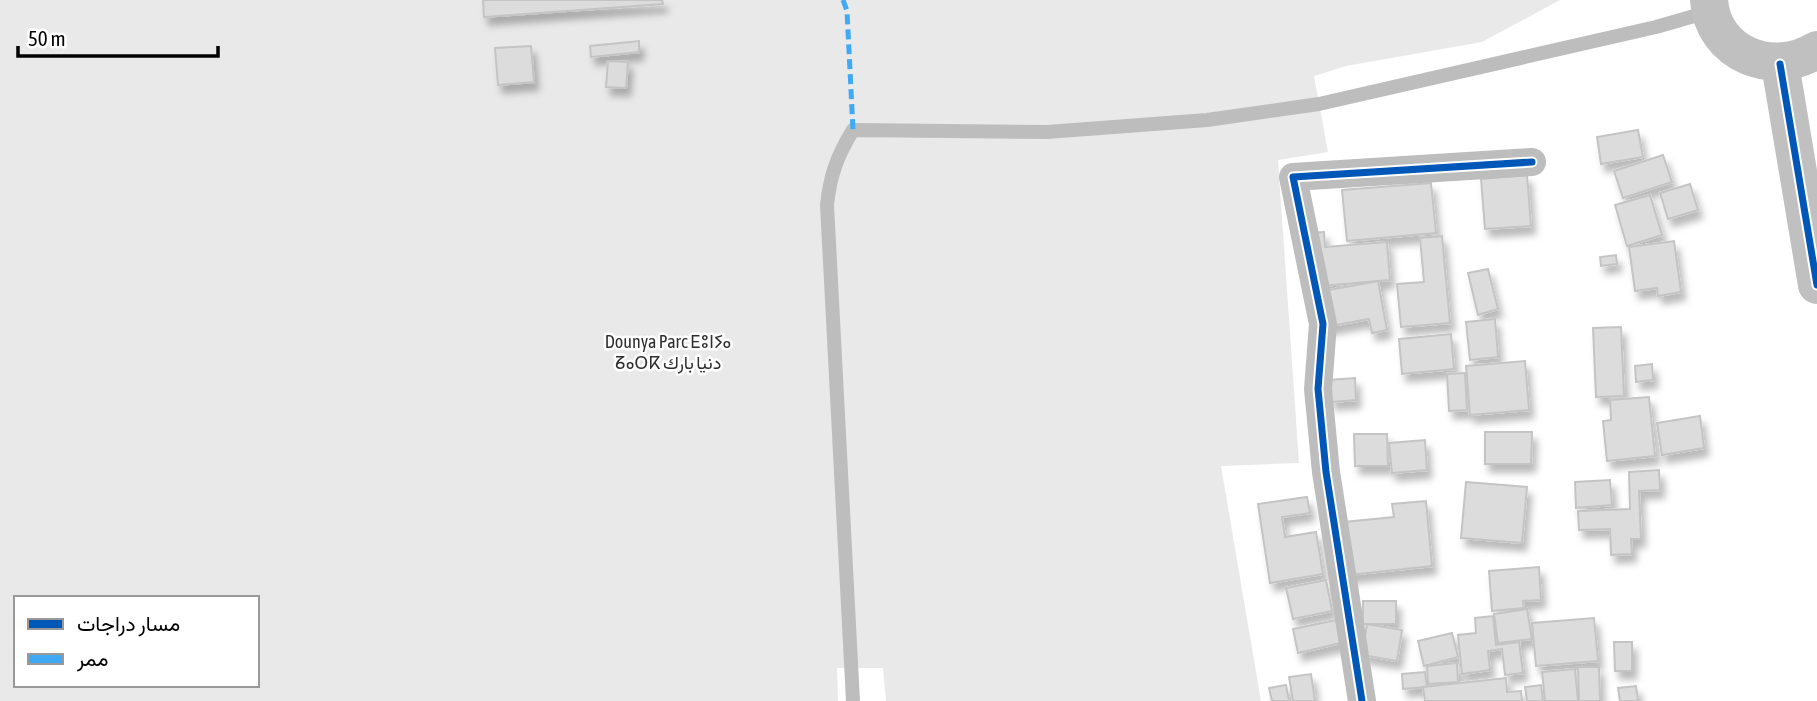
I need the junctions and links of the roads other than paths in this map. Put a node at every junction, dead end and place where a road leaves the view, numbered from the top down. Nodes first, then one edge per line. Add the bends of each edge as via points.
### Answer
1 (1709, 6) edge
2 (1817, 50) edge
3 (1780, 64) junction
4 (1532, 162) dead end
5 (1817, 285) edge
6 (853, 701) edge
7 (1362, 701) edge

1 - 3 street via 1720,33 1736,50 1757,61
1 - 6 lane via 1656,27 1269,112 1047,132 853,130 836,156 827,205
2 - 3 street
3 - 5 street
4 - 7 street via 1293,177 1323,324 1318,389 1326,472

